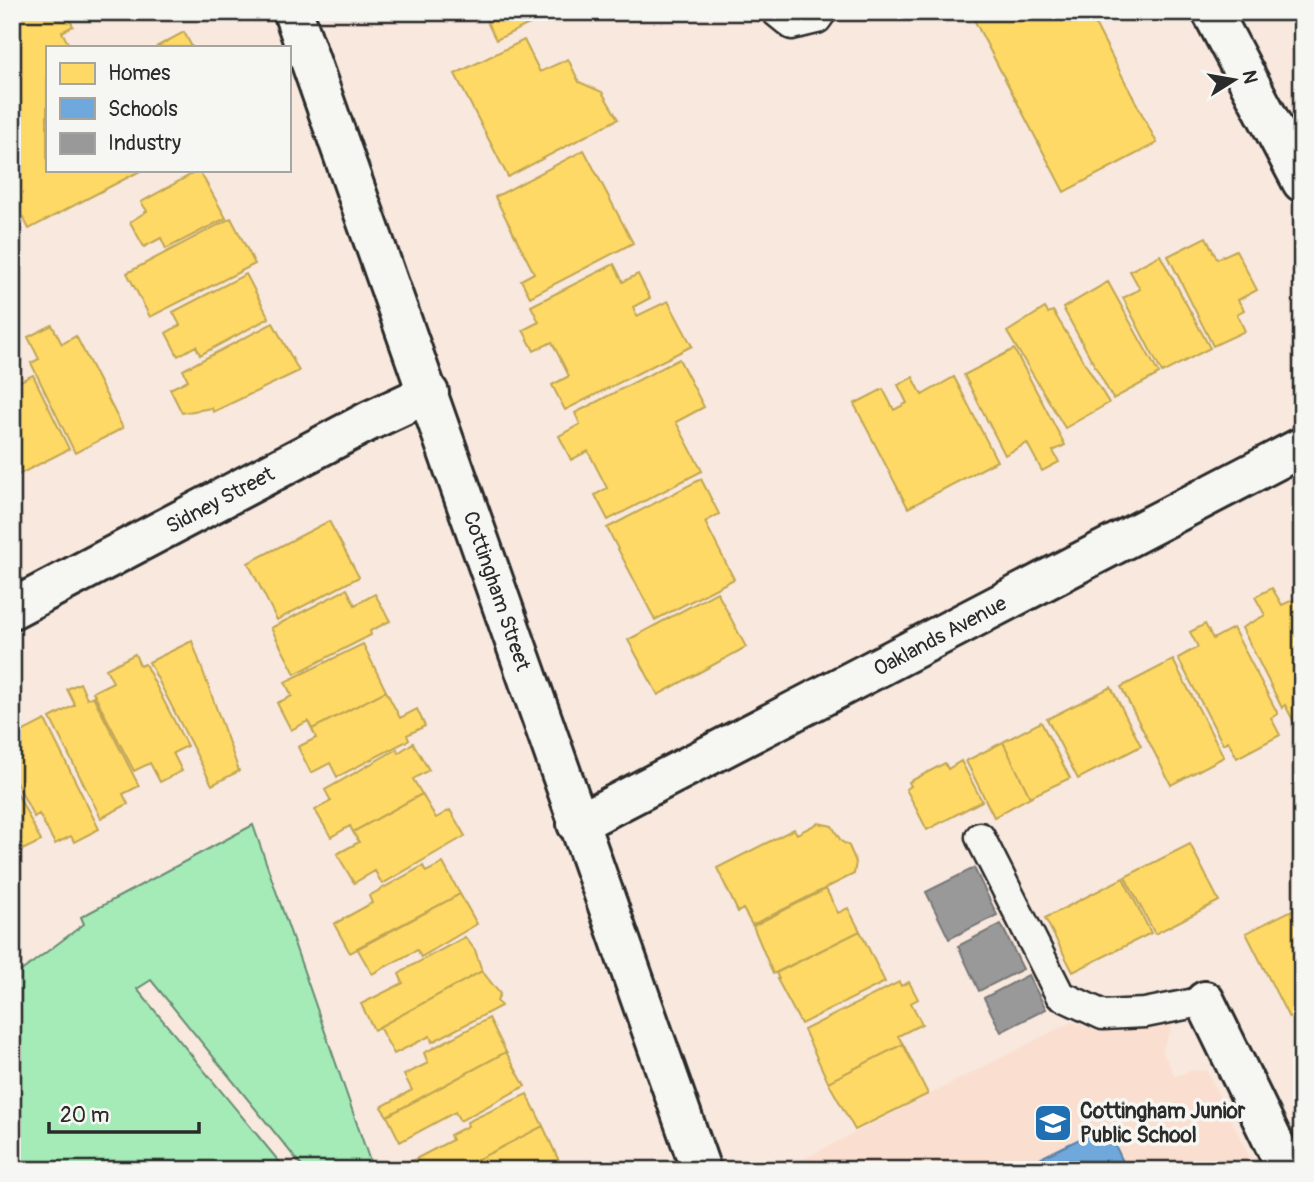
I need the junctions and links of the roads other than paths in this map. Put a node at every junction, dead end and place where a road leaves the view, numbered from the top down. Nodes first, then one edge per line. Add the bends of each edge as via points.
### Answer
1 (293, 12) edge
2 (776, 12) edge
3 (822, 12) edge
4 (1212, 12) edge
5 (1302, 182) edge
6 (429, 393) junction
7 (1302, 447) edge
8 (12, 609) edge
9 (578, 824) junction
10 (980, 836) dead end
11 (1205, 1002) joint
12 (701, 1170) edge
13 (1287, 1170) edge

1 - 6 street, Cottingham Street
2 - 3 lane via 792,24 817,19
4 - 5 street
6 - 8 street, Sidney Street
6 - 9 street, Cottingham Street
7 - 9 street, Oaklands Avenue
9 - 12 street, Cottingham Street
10 - 11 lane via 1060,995 1103,1014 1145,1013
11 - 13 street

